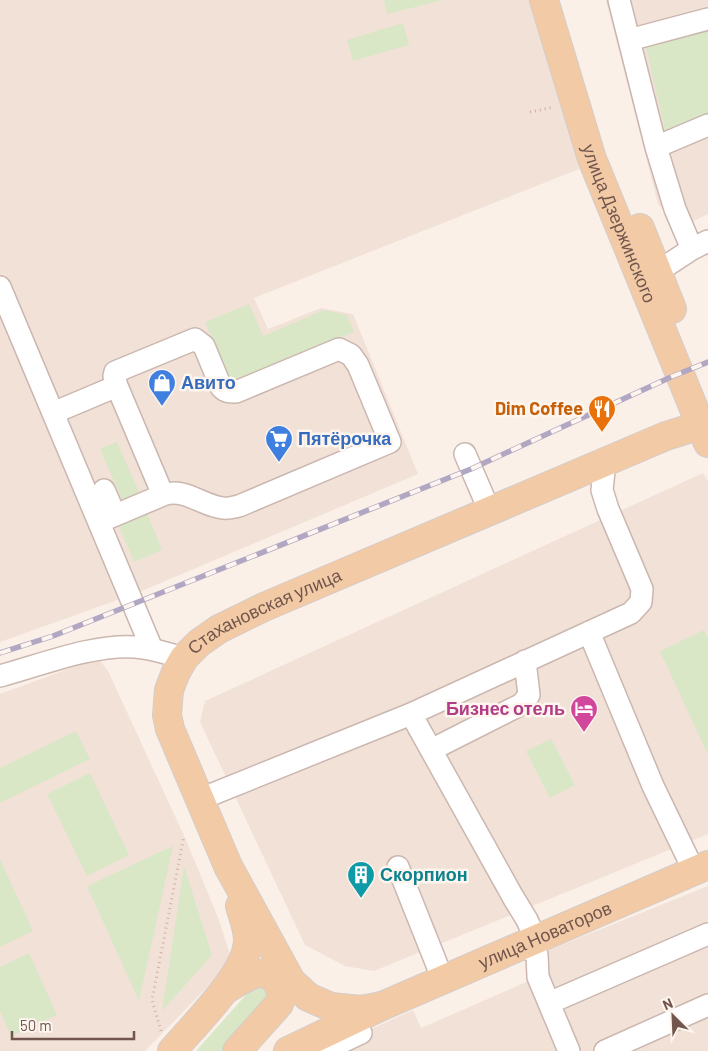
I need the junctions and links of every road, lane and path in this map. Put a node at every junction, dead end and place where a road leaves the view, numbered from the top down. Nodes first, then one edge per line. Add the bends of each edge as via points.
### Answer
1 (544, 0) edge
2 (564, 0) edge
3 (620, 0) edge
4 (708, 19) edge
5 (629, 40) junction
6 (556, 107) dead end
7 (530, 112) dead end
8 (708, 125) edge
9 (656, 147) junction
10 (700, 245) edge
11 (658, 272) junction
12 (0, 287) edge
13 (117, 386) junction
14 (708, 396) edge
15 (53, 413) junction
16 (706, 430) edge
17 (464, 454) dead end
18 (605, 462) junction
19 (104, 490) dead end
20 (163, 495) junction
21 (490, 512) junction
22 (107, 519) junction
23 (589, 632) junction
24 (152, 649) junction
25 (184, 658) junction
26 (525, 662) junction
27 (0, 676) edge
28 (412, 714) junction
29 (431, 750) junction
30 (198, 800) junction
31 (184, 836) dead end
32 (228, 866) junction
33 (398, 867) dead end
34 (701, 868) edge
35 (708, 934) edge
36 (530, 942) junction
37 (443, 980) junction
38 (225, 990) junction
39 (549, 1003) junction
40 (382, 1006) junction
41 (708, 1006) edge
42 (361, 1033) dead end
43 (167, 1042) edge
44 (305, 1049) edge
45 (237, 1051) edge
46 (570, 1051) edge
47 (605, 1051) edge

1 - 16 main road, улица Дзержинского via 592,159
2 - 11 main road, улица Дзержинского via 610,154
3 - 5 street
4 - 5 street
5 - 9 street
6 - 7 path
8 - 9 street
9 - 10 street via 675,209
10 - 11 street
11 - 14 main road, улица Дзержинского
12 - 15 street
13 - 15 street
13 - 20 street
13 - 20 street via 115,372 195,339 204,346 221,387 230,392 339,349 358,365 390,442 239,506 226,509 176,492
15 - 22 street
16 - 18 main road, Стахановская улица via 666,436
17 - 21 street
18 - 21 main road, Стахановская улица
18 - 23 street via 602,490 642,589 642,602 631,613
19 - 22 street
20 - 22 street
21 - 25 main road, Стахановская улица via 264,607 219,629
22 - 24 street
23 - 26 street
23 - 34 street via 653,786
24 - 25 street
24 - 27 street via 103,649
25 - 30 main road, Стахановская улица via 169,690 167,715 174,742
26 - 28 street
26 - 29 street via 529,694 522,704
28 - 29 street
28 - 30 street
29 - 36 street via 527,920
30 - 32 main road, Стахановская улица
31 - 43 path via 152,1000
32 - 38 main road via 248,941 239,969
32 - 40 main road, Стахановская улица via 291,981 308,998 331,1007 361,1010
33 - 37 street
34 - 36 main road, улица Новаторов
35 - 39 street
36 - 37 main road, улица Новаторов
36 - 39 street via 537,955 538,977
37 - 40 main road, улица Новаторов
38 - 43 main road
38 - 45 main road via 252,974 264,973 276,980 281,990 279,1004
39 - 46 street
40 - 44 main road
41 - 47 street
42 - 44 street

